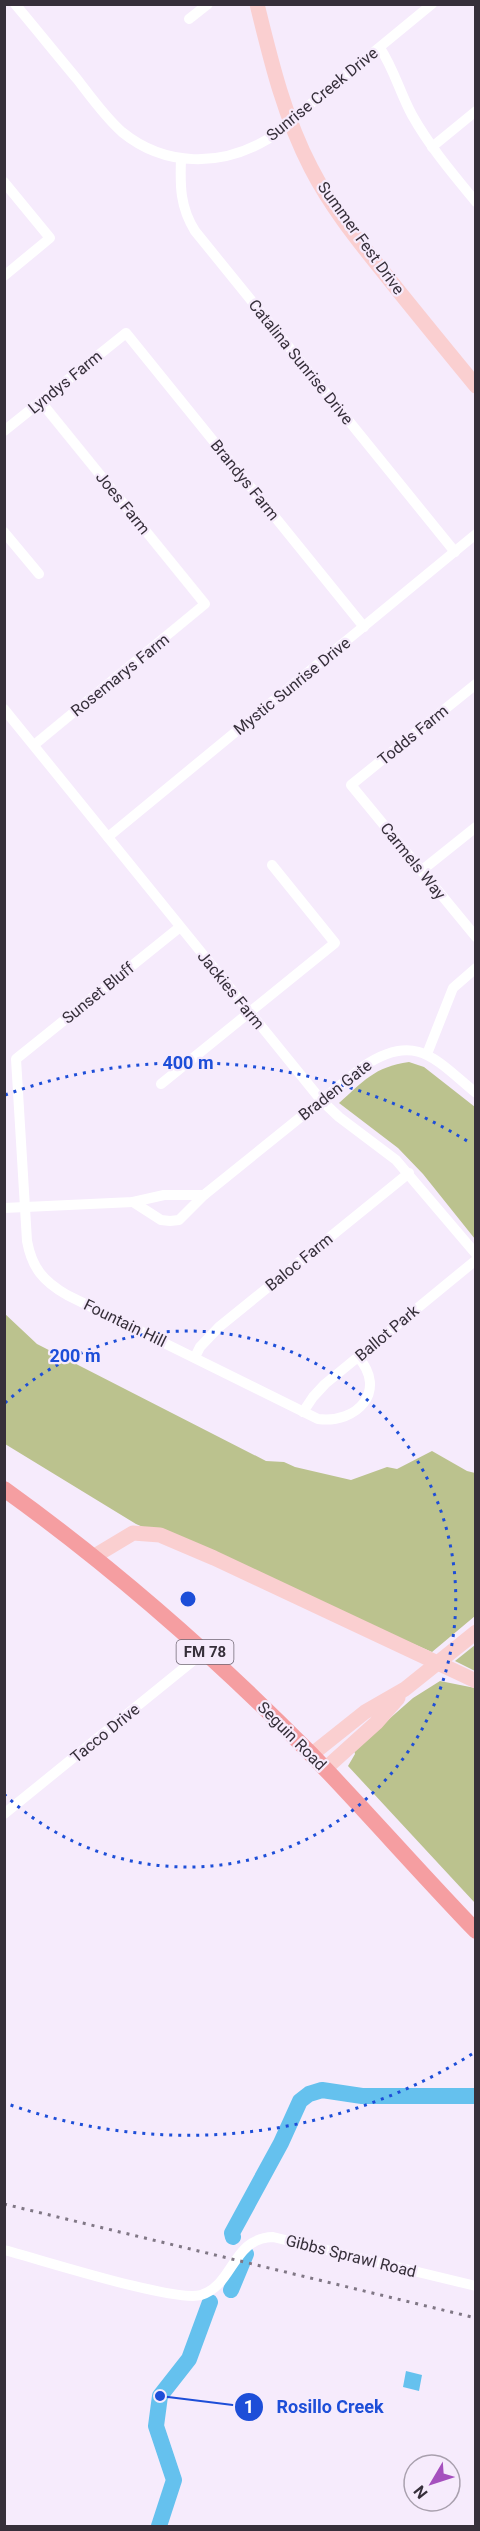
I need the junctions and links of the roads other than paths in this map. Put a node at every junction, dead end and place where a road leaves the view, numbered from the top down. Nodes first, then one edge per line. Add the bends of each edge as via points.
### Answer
1 (15, 4) edge
2 (208, 4) edge
3 (257, 4) edge
4 (432, 4) edge
5 (189, 19) dead end
6 (380, 48) junction
7 (476, 111) edge
8 (290, 122) junction
9 (432, 147) junction
10 (182, 159) junction
11 (4, 182) edge
12 (476, 202) edge
13 (4, 276) edge
14 (126, 333) joint
15 (476, 386) edge
16 (41, 402) junction
17 (4, 431) edge
18 (4, 532) edge
19 (476, 534) edge
20 (455, 552) junction
21 (39, 574) dead end
22 (205, 604) joint
23 (364, 627) junction
24 (476, 684) edge
25 (4, 709) edge
26 (34, 746) junction
27 (351, 785) joint
28 (476, 826) edge
29 (108, 837) junction
30 (272, 865) dead end
31 (421, 871) junction
32 (180, 927) junction
33 (476, 938) edge
34 (476, 968) edge
35 (249, 1012) junction
36 (427, 1054) junction
37 (16, 1059) joint
38 (161, 1084) dead end
39 (476, 1094) edge
40 (321, 1100) junction
41 (409, 1173) junction
42 (204, 1195) junction
43 (133, 1202) junction
44 (25, 1207) junction
45 (4, 1208) edge
46 (476, 1254) edge
47 (476, 1260) edge
48 (195, 1357) junction
49 (358, 1357) junction
50 (303, 1412) junction
51 (4, 1489) edge
52 (93, 1557) junction
53 (476, 1632) edge
54 (205, 1652) junction
55 (439, 1662) junction
56 (476, 1681) edge
57 (405, 1689) junction
58 (311, 1755) junction
59 (325, 1769) junction
60 (4, 1814) edge
61 (476, 1931) edge
62 (4, 2250) edge
63 (476, 2286) edge

1 - 10 street, Sunrise Creek Drive via 113,124 144,146
2 - 5 street
3 - 8 street, Summer Fest Drive
4 - 6 street, Sunrise Creek Drive
6 - 8 street, Sunrise Creek Drive
6 - 9 street
7 - 9 street
8 - 10 street, Sunrise Creek Drive via 245,151 217,159
8 - 15 street, Summer Fest Drive via 334,207
9 - 12 street
10 - 20 street, Catalina Sunrise Drive via 182,207 195,231
11 - 13 street via 50,238
14 - 16 street, Lyndys Farm
14 - 23 street, Brandys Farm
16 - 17 street, Lyndys Farm
16 - 22 street, Joes Farm
18 - 21 street
19 - 20 street, Mystic Sunrise Drive
20 - 23 street, Mystic Sunrise Drive
22 - 26 street, Rosemarys Farm
23 - 29 street, Mystic Sunrise Drive
24 - 27 street, Todds Farm
25 - 26 street, Jackies Farm
26 - 29 street, Jackies Farm
27 - 31 street, Carmels Way
28 - 31 street
29 - 32 street, Jackies Farm
30 - 35 street via 335,944
31 - 33 street, Carmels Way
32 - 35 street, Jackies Farm
32 - 37 street, Sunset Bluff
34 - 36 street via 453,988
35 - 38 street
35 - 40 street, Jackies Farm
36 - 39 street
36 - 40 street, Braden Gate via 409,1050 378,1057
37 - 44 street, Fountain Hill
40 - 41 street, Jackies Farm
40 - 42 street, Braden Gate
41 - 46 street, Jackies Farm
41 - 48 street, Baloc Farm via 219,1327
42 - 43 street
42 - 43 street, Braden Gate via 179,1220 170,1221 160,1220
43 - 44 street
44 - 45 street
44 - 48 street, Fountain Hill via 29,1254 33,1266 51,1286
47 - 49 street, Ballot Park
48 - 50 street, Fountain Hill
49 - 50 street, Ballot Park via 325,1384
49 - 50 street, Fountain Hill via 370,1375 371,1388 363,1402 343,1418 318,1419
51 - 52 main road, Seguin Road / FM 78
52 - 54 main road, Seguin Road / FM 78
52 - 55 street via 133,1533 160,1535
53 - 55 street
54 - 58 main road, Seguin Road / FM 78
54 - 60 street, Tacco Drive
55 - 56 street
55 - 57 street
57 - 58 street via 365,1712
57 - 59 street via 376,1723
58 - 59 main road, Seguin Road / FM 78
59 - 61 main road, Seguin Road / FM 78
62 - 63 street, Gibbs Sprawl Road via 186,2296 201,2295 216,2287 248,2246 273,2237

